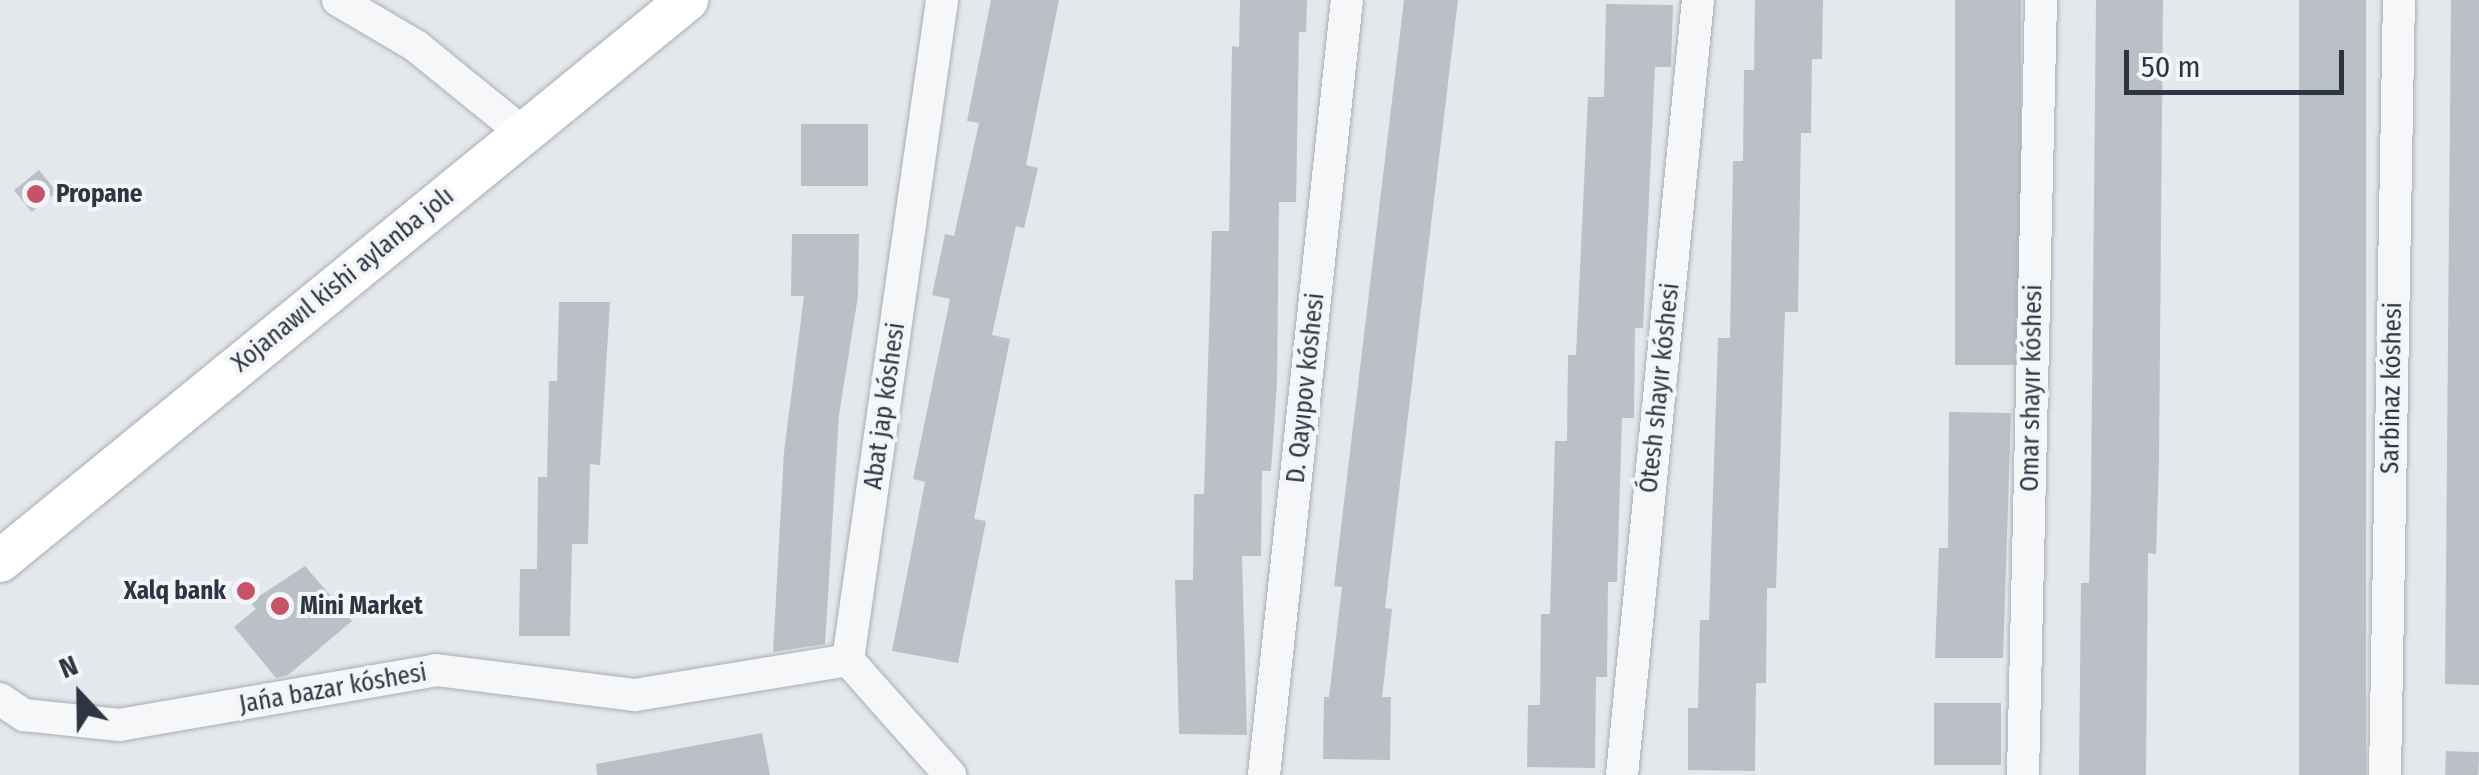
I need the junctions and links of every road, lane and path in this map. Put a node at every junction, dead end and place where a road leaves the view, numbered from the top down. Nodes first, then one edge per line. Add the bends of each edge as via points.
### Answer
1 (338, 0) edge
2 (686, 0) edge
3 (942, 0) edge
4 (1348, 0) edge
5 (1698, 0) edge
6 (2042, 0) edge
7 (2399, 0) edge
8 (523, 133) junction
9 (0, 561) edge
10 (848, 660) junction
11 (0, 699) edge
12 (950, 775) edge
13 (1264, 775) edge
14 (1622, 775) edge
15 (2023, 775) edge
16 (2385, 775) edge

1 - 8 street via 416,46
2 - 8 main road, Xojanawıl kishi aylanba jolı
3 - 10 street, Abat jap kóshesi
4 - 13 street, D. Qayıpov kóshesi
5 - 14 street, Ótesh shayır kóshesi
6 - 15 street, Omar shayır kóshesi
7 - 16 street, Sarbinaz kóshesi
8 - 9 main road, Xojanawıl kishi aylanba jolı
10 - 11 street, Jańa bazar kóshesi via 636,695 436,670 119,725 24,714
10 - 12 street

